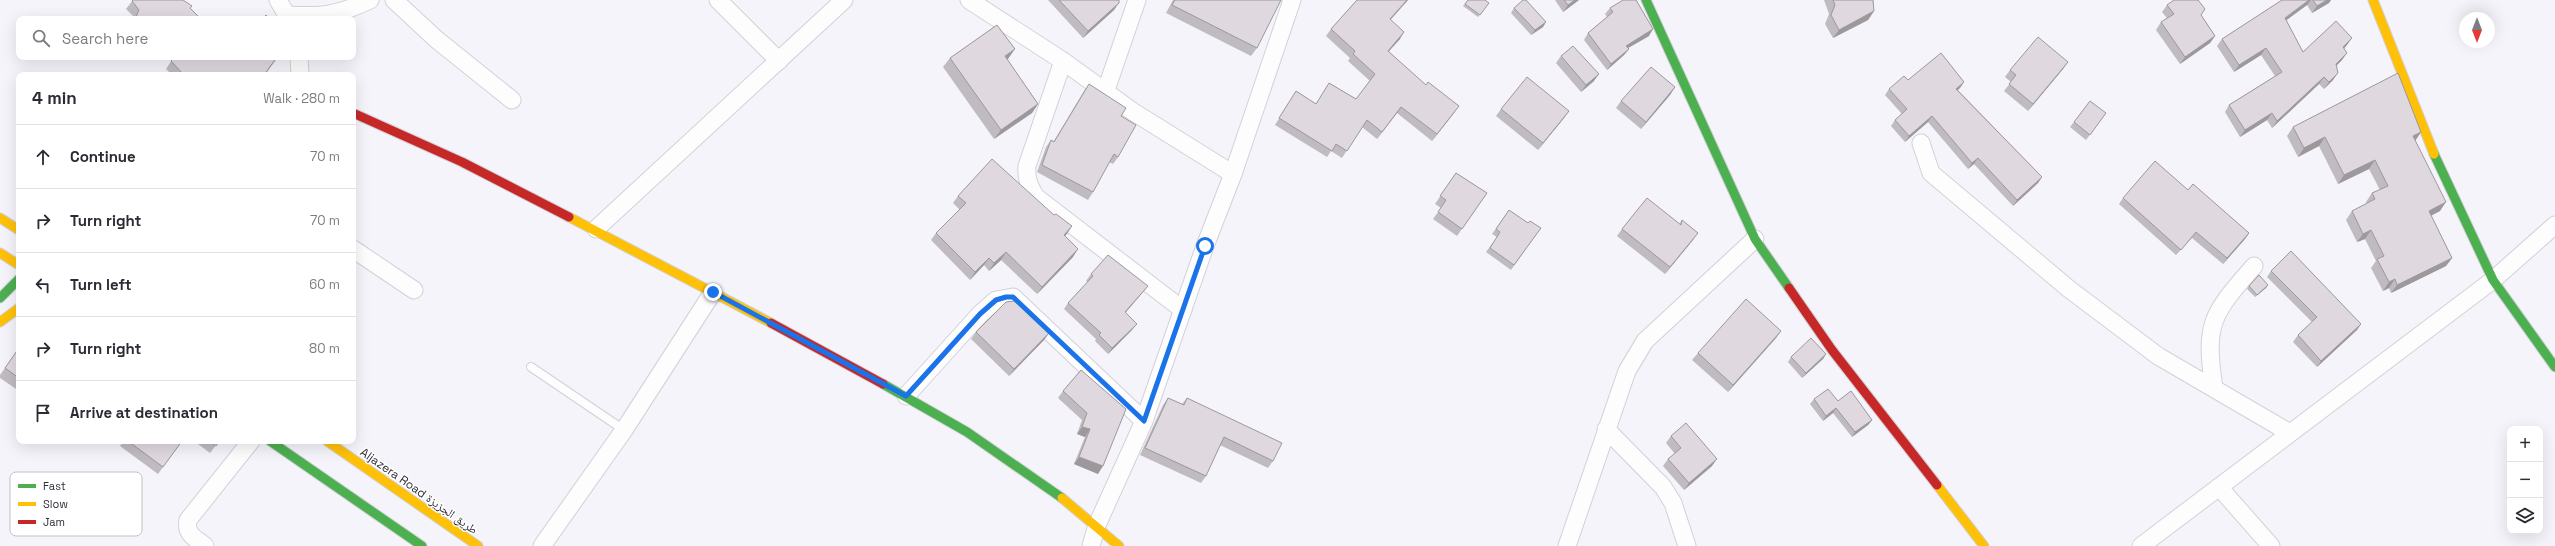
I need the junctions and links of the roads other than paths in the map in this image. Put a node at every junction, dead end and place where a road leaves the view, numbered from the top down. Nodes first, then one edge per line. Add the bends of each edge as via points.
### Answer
1 (278, 0) edge
2 (370, 0) edge
3 (394, 0) edge
4 (718, 0) edge
5 (844, 0) edge
6 (969, 0) edge
7 (1137, 0) edge
8 (1292, 0) edge
9 (1646, 0) edge
10 (2373, 0) edge
11 (288, 16) edge
12 (324, 16) edge
13 (299, 60) edge
14 (779, 61) junction
15 (1063, 61) junction
16 (300, 72) edge
17 (1106, 90) junction
18 (512, 100) dead end
19 (356, 114) edge
20 (1920, 143) dead end
21 (1233, 174) junction
22 (0, 218) edge
23 (2555, 225) edge
24 (16, 228) edge
25 (596, 229) junction
26 (1755, 239) junction
27 (356, 251) edge
28 (0, 253) edge
29 (16, 263) edge
30 (2254, 266) dead end
31 (2494, 280) junction
32 (16, 282) edge
33 (414, 290) dead end
34 (713, 292) junction
35 (0, 298) edge
36 (1183, 310) junction
37 (15, 314) edge
38 (0, 322) edge
39 (2555, 367) edge
40 (531, 368) dead end
41 (2214, 388) junction
42 (906, 396) junction
43 (1144, 421) junction
44 (1606, 429) junction
45 (624, 430) junction
46 (2290, 433) junction
47 (249, 444) edge
48 (274, 444) edge
49 (331, 444) edge
50 (2218, 487) junction
51 (1097, 525) junction
52 (2263, 543) edge
53 (547, 545) edge
54 (205, 546) edge
55 (422, 546) edge
56 (478, 546) edge
57 (1091, 546) edge
58 (1119, 546) edge
59 (1567, 546) edge
60 (1687, 546) edge
61 (1984, 546) edge
62 (2141, 546) edge

1 - 11 street
2 - 12 street via 347,11
3 - 18 street via 436,39
4 - 14 street
5 - 14 street
6 - 15 street
7 - 17 street
8 - 21 street
9 - 26 street
10 - 31 street via 2436,159
13 - 16 street
14 - 25 street
15 - 17 street
15 - 36 street via 1027,166 1026,178 1030,187 1036,197
17 - 21 street via 1132,111
19 - 25 street via 427,145
20 - 41 street via 1931,173 2056,279 2158,356
21 - 36 street
22 - 24 street
23 - 31 street
25 - 34 street
26 - 44 street via 1645,341 1627,371
26 - 61 street via 1832,350
27 - 33 street
28 - 29 street
30 - 41 street via 2223,302 2212,325 2208,353
31 - 39 street
31 - 46 street
32 - 35 street
34 - 42 street
34 - 45 street
36 - 43 street
37 - 38 street
40 - 45 lane
41 - 46 street
42 - 43 street via 980,314 996,300 1013,297
42 - 51 street via 978,438
43 - 51 street
44 - 59 street
44 - 60 street via 1663,487 1673,503
45 - 53 street
46 - 50 street
47 - 54 street via 188,520 186,527 189,533
48 - 55 street
49 - 56 street, Aljazera Road طريق الجزيزة
50 - 52 street
50 - 62 street
51 - 57 street
51 - 58 street

